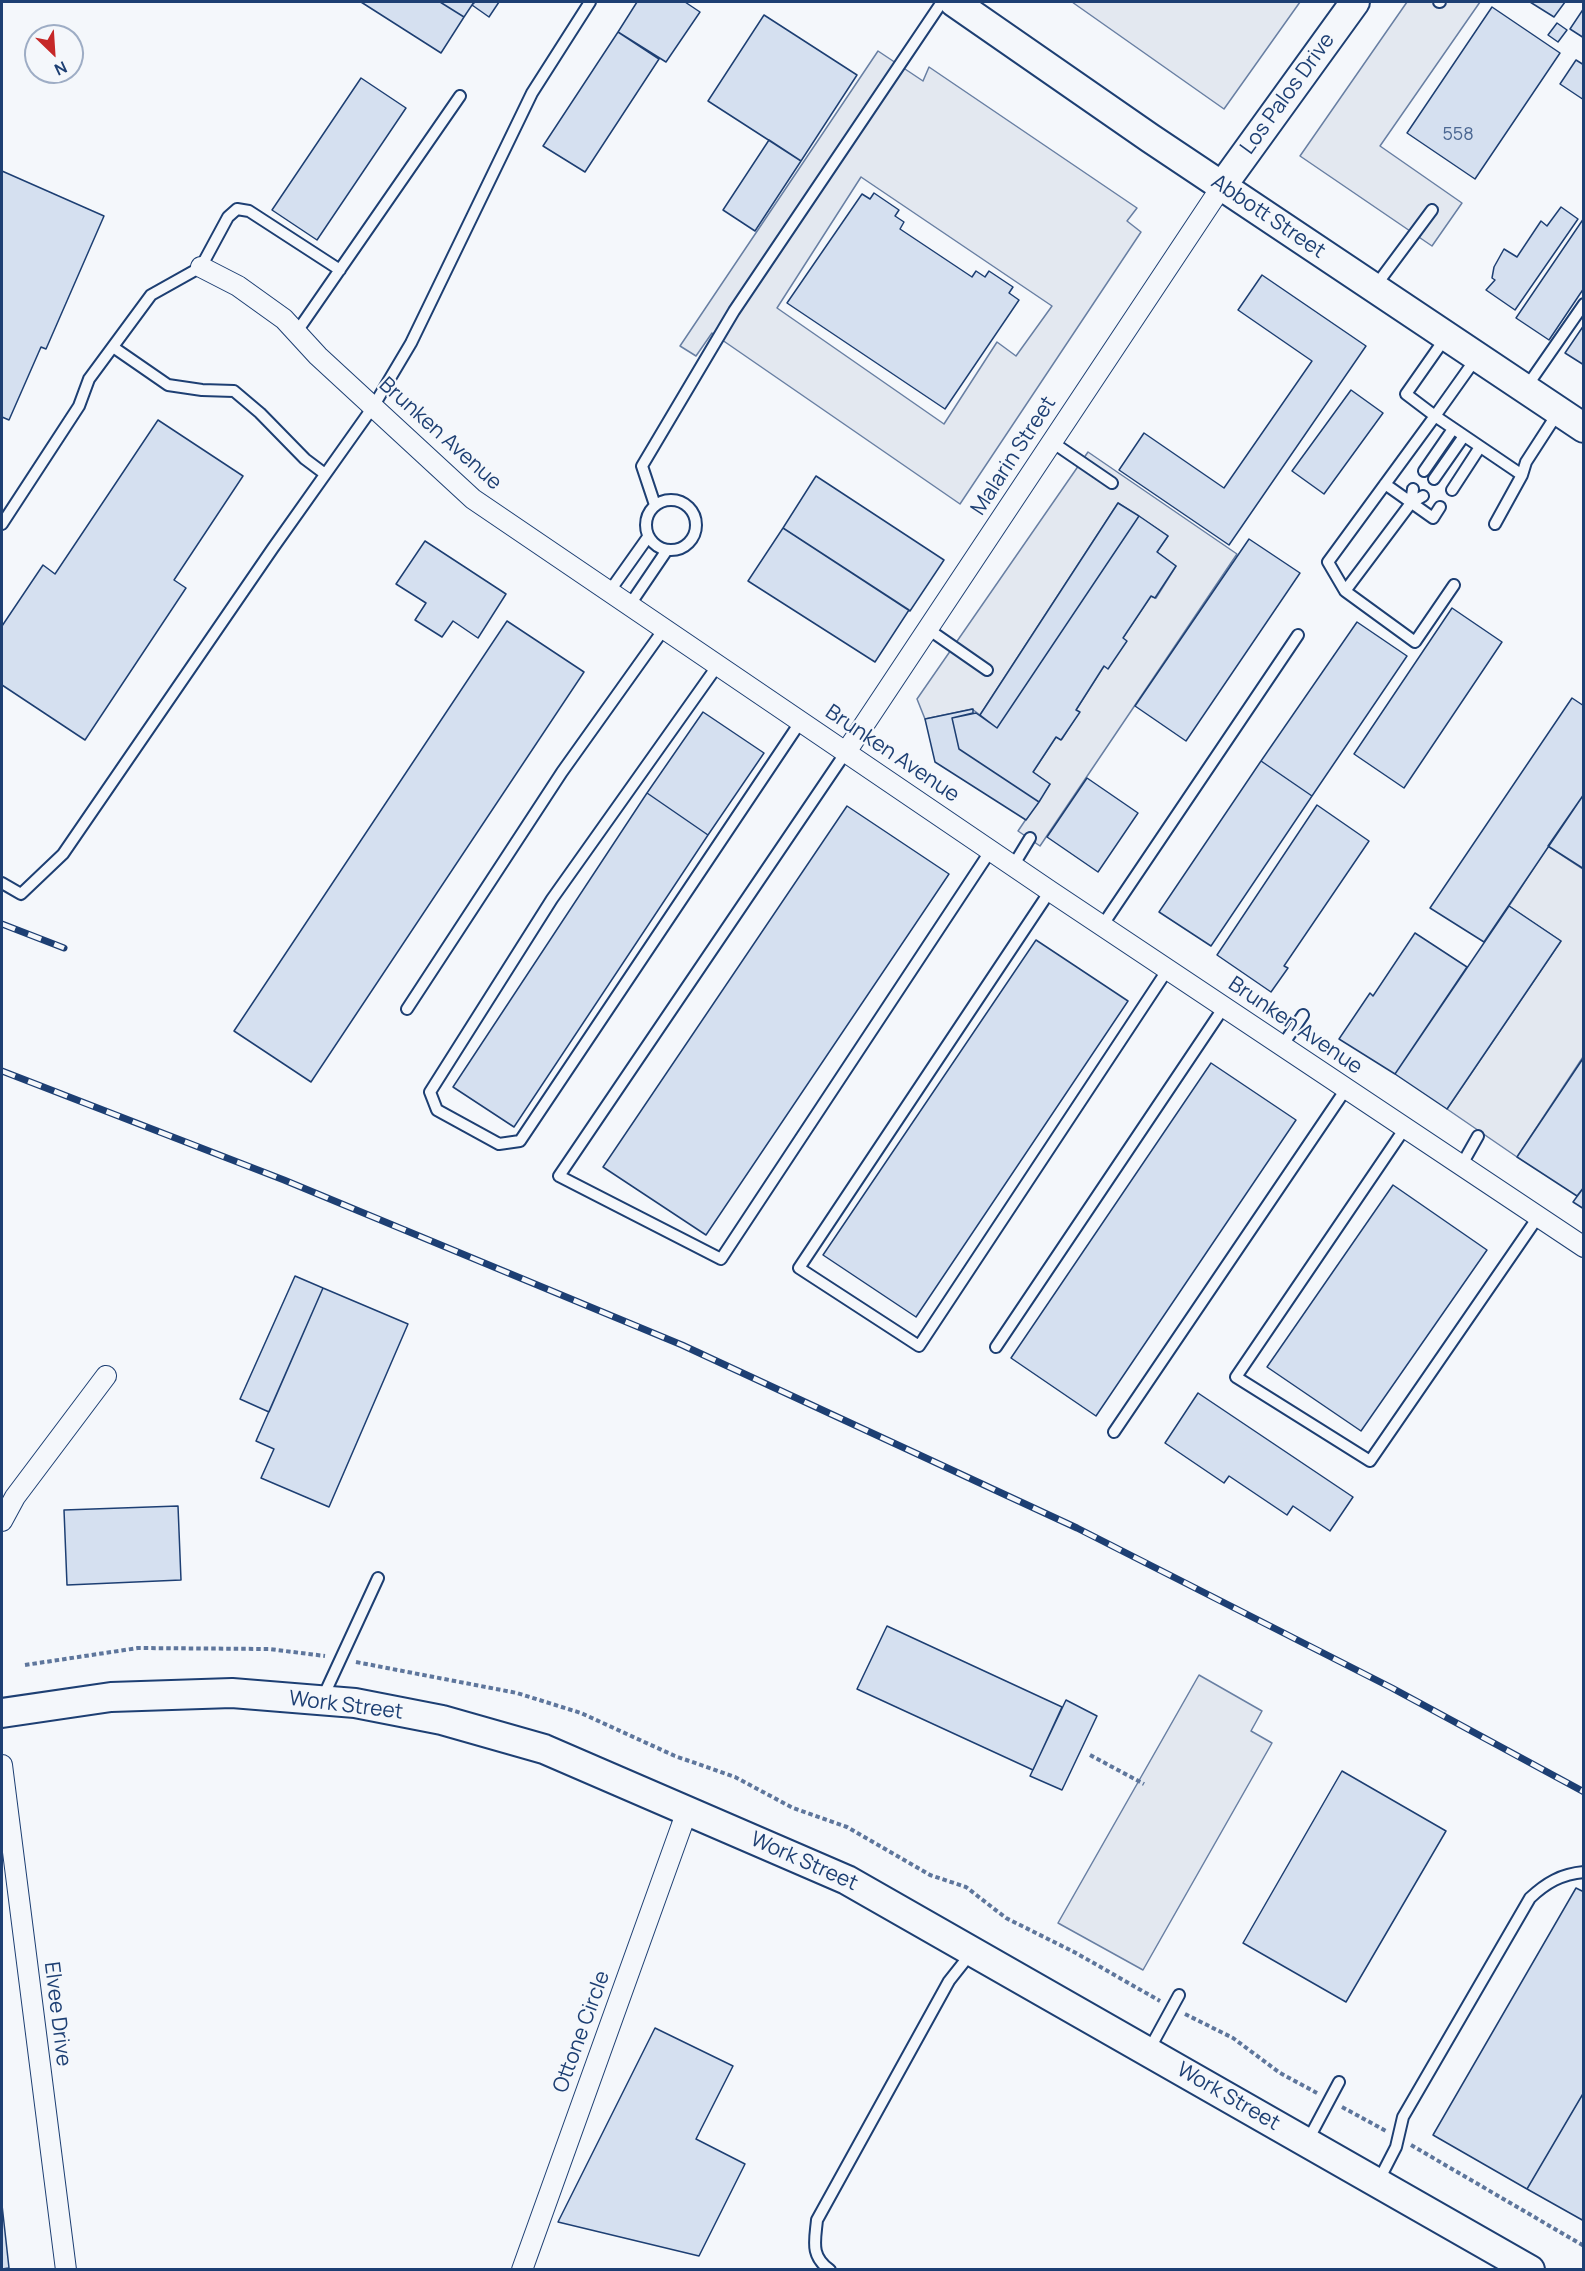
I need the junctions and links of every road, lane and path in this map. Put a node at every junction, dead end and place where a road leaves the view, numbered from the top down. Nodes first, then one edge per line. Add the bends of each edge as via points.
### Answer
1 (590, 2) edge
2 (942, 2) edge
3 (954, 2) edge
4 (1355, 2) edge
5 (460, 96) dead end
6 (1222, 186) junction
7 (1432, 210) dead end
8 (201, 267) junction
9 (340, 270) junction
10 (1374, 288) junction
11 (1584, 304) edge
12 (297, 333) junction
13 (1446, 337) junction
14 (113, 347) junction
15 (1477, 357) junction
16 (1525, 389) junction
17 (373, 407) junction
18 (1559, 411) junction
19 (1435, 416) junction
20 (1584, 428) edge
21 (1453, 429) junction
22 (1464, 436) junction
23 (1052, 442) junction
24 (1480, 447) junction
25 (1424, 471) dead end
26 (325, 474) junction
27 (1522, 475) junction
28 (1434, 479) dead end
29 (1112, 483) dead end
30 (1385, 484) junction
31 (1413, 489) dead end
32 (1452, 490) dead end
33 (1423, 496) dead end
34 (1412, 503) junction
35 (655, 505) junction
36 (1440, 507) dead end
37 (2, 524) edge
38 (1495, 524) dead end
39 (648, 537) junction
40 (668, 550) junction
41 (1454, 585) dead end
42 (1346, 591) junction
43 (609, 592) junction
44 (630, 606) junction
45 (664, 629) junction
46 (928, 629) junction
47 (1298, 635) dead end
48 (718, 665) junction
49 (987, 670) dead end
50 (801, 721) junction
51 (846, 752) junction
52 (1030, 838) dead end
53 (991, 850) junction
54 (1013, 866) junction
55 (2, 883) edge
56 (1050, 891) junction
57 (1102, 926) junction
58 (1168, 969) junction
59 (1224, 1007) junction
60 (407, 1009) dead end
61 (1303, 1015) dead end
62 (1281, 1046) junction
63 (1346, 1089) junction
64 (1405, 1128) junction
65 (1478, 1136) dead end
66 (1461, 1166) junction
67 (1538, 1217) junction
68 (1584, 1247) edge
69 (996, 1347) dead end
70 (106, 1376) dead end
71 (1114, 1432) dead end
72 (2, 1521) edge
73 (378, 1578) dead end
74 (322, 1700) junction
75 (2, 1713) edge
76 (1090, 1755) dead end
77 (2, 1765) edge
78 (1144, 1785) dead end
79 (687, 1811) junction
80 (1584, 1872) edge
81 (972, 1951) junction
82 (1179, 1995) dead end
83 (1148, 2052) junction
84 (1339, 2082) dead end
85 (1306, 2142) junction
86 (1378, 2183) junction
87 (1516, 2266) edge
88 (66, 2270) edge
89 (522, 2270) edge
90 (830, 2270) edge

1 - 17 lane via 532,93 411,344
2 - 35 lane via 734,310 642,466
3 - 6 street, Abbott Street
4 - 6 street, Los Palos Drive
5 - 9 lane
6 - 10 street, Abbott Street
6 - 23 street, Malarin Street
7 - 10 lane
8 - 9 lane via 228,217 237,209 249,211
8 - 12 street, Brunken Avenue via 238,286
8 - 14 lane via 151,295
9 - 12 lane
10 - 13 street, Abbott Street
11 - 16 lane
12 - 17 street, Brunken Avenue
13 - 15 street, Abbott Street
13 - 19 lane via 1406,394
14 - 26 lane via 168,385 234,391
14 - 37 lane via 89,379 79,406
15 - 16 street, Abbott Street
15 - 19 lane
16 - 18 street, Abbott Street
17 - 26 lane
17 - 43 street, Brunken Avenue via 473,499
18 - 20 street, Abbott Street
18 - 27 lane via 1526,462
19 - 21 lane
19 - 30 lane
21 - 22 lane
21 - 25 lane
22 - 24 lane
22 - 28 lane
23 - 29 lane
23 - 46 street, Malarin Street
24 - 27 lane
24 - 32 lane
26 - 55 lane via 63,854 21,894
27 - 38 lane
30 - 34 lane
30 - 42 lane via 1328,562
31 - 34 lane
33 - 34 lane
34 - 36 lane via 1433,518
34 - 42 lane
35 - 39 lane via 645,523
35 - 40 lane via 679,500 692,510 695,518 690,541
39 - 40 lane
39 - 43 lane
40 - 44 lane
41 - 42 lane via 1415,642
43 - 44 street, Brunken Avenue
44 - 45 street, Brunken Avenue
45 - 48 street, Brunken Avenue
45 - 60 lane via 562,772
46 - 49 lane
46 - 51 street, Malarin Street
47 - 57 lane
48 - 50 street, Brunken Avenue
48 - 50 lane via 552,899 430,1092 437,1110 499,1144 520,1141
50 - 51 street, Brunken Avenue
51 - 53 street, Brunken Avenue
51 - 53 lane via 559,1176 721,1259
52 - 54 lane
53 - 54 street, Brunken Avenue
54 - 56 street, Brunken Avenue
56 - 57 street, Brunken Avenue
56 - 58 lane via 799,1268 919,1346
57 - 58 street, Brunken Avenue
58 - 59 street, Brunken Avenue
59 - 62 street, Brunken Avenue
59 - 69 lane
61 - 62 lane
62 - 63 street, Brunken Avenue
63 - 64 street, Brunken Avenue
63 - 71 lane
64 - 66 street, Brunken Avenue
64 - 67 lane via 1236,1377 1370,1461
65 - 66 lane
66 - 67 street, Brunken Avenue
67 - 68 street, Brunken Avenue
70 - 72 street via 15,1497
73 - 74 lane
74 - 75 street, Work Street via 232,1693 122,1697
74 - 79 street, Work Street via 442,1720 544,1749
76 - 78 path
77 - 88 street, Elvee Drive
79 - 81 street, Work Street via 847,1880
79 - 89 street, Ottone Circle
80 - 86 lane via 1570,1873 1545,1884 1530,1898 1403,2117 1396,2147
81 - 83 street, Work Street
81 - 90 lane via 949,1981 817,2220 814,2252
82 - 83 lane
83 - 85 street, Work Street
84 - 85 lane
85 - 86 street, Work Street
86 - 87 street, Work Street

